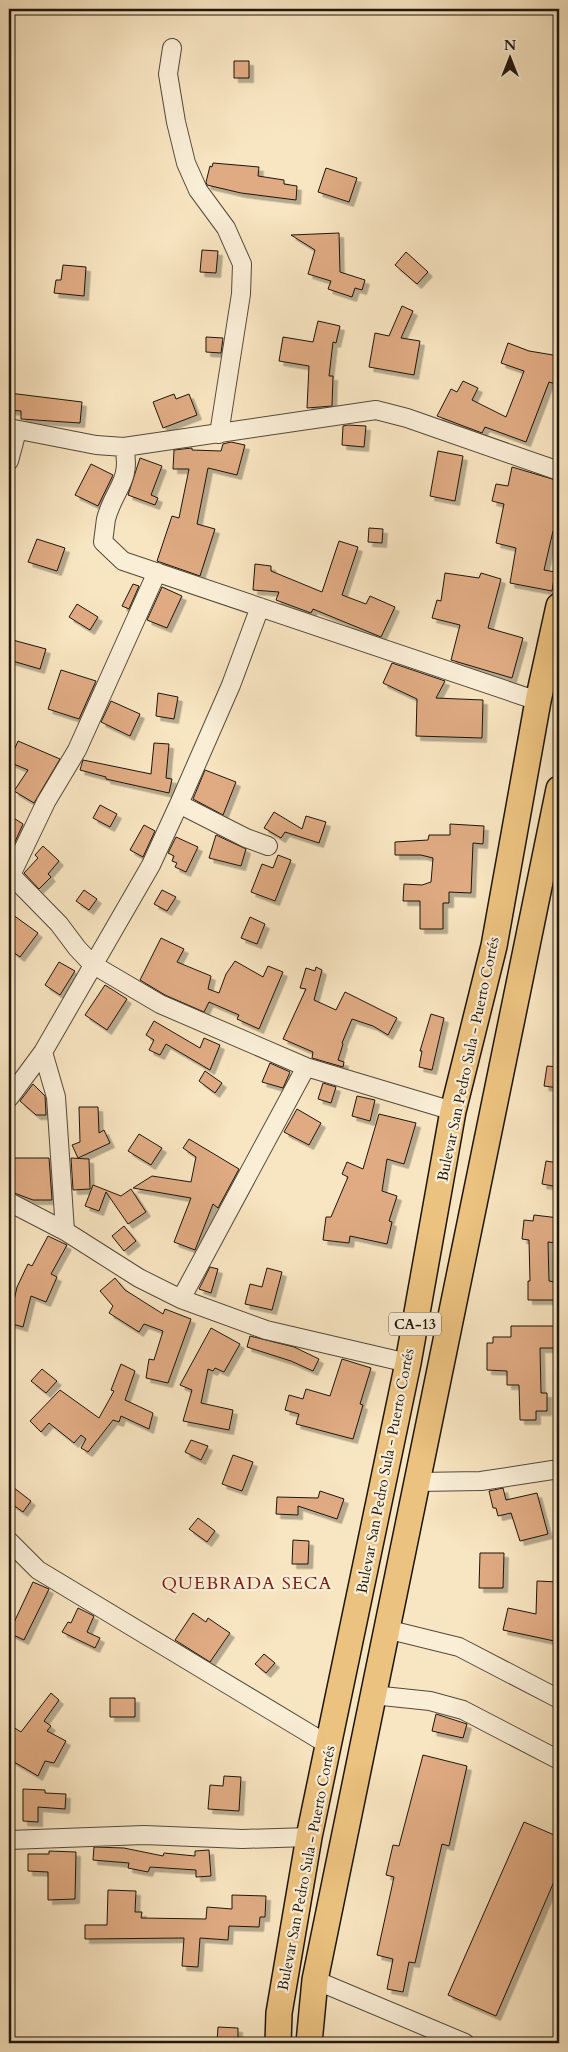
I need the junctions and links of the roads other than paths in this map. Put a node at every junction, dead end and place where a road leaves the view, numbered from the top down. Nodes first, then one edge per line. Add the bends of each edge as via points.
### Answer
1 (172, 48) dead end
2 (13, 430) edge
3 (219, 434) junction
4 (124, 447) junction
5 (9, 461) edge
6 (559, 471) edge
7 (157, 572) junction
8 (559, 606) edge
9 (260, 607) junction
10 (538, 700) junction
11 (559, 789) edge
12 (179, 804) junction
13 (268, 846) dead end
14 (553, 848) edge
15 (10, 874) edge
16 (92, 964) junction
17 (43, 1052) junction
18 (306, 1067) junction
19 (9, 1098) edge
20 (453, 1111) junction
21 (9, 1202) edge
22 (65, 1231) junction
23 (181, 1299) junction
24 (408, 1363) junction
25 (559, 1469) edge
26 (417, 1482) junction
27 (9, 1541) edge
28 (386, 1630) junction
29 (373, 1696) junction
30 (559, 1700) edge
31 (330, 1746) junction
32 (559, 1760) edge
33 (309, 1837) junction
34 (9, 1840) edge
35 (315, 1980) junction
36 (278, 2043) edge
37 (309, 2043) edge
38 (465, 2043) edge

1 - 3 street via 168,74 186,164 198,190 226,228 242,264 241,294
2 - 4 street
2 - 5 street
3 - 4 street
3 - 6 street via 376,410
4 - 7 street via 128,463 107,517 103,542 124,561
7 - 9 street
7 - 15 street via 77,750 46,802
8 - 10 highway, Bulevar San Pedro Sula - Puerto Cortés / CA-13
9 - 10 street
9 - 12 street via 231,685
10 - 20 highway, Bulevar San Pedro Sula - Puerto Cortés / CA-13 via 494,946
11 - 14 highway, Bulevar San Pedro Sula - Puerto Cortés / CA-13
12 - 13 street
12 - 16 street via 151,865
14 - 26 highway, Bulevar San Pedro Sula - Puerto Cortés / CA-13
15 - 16 street via 60,924
16 - 17 street
16 - 18 street via 160,1004
17 - 19 street
17 - 22 street via 56,1097
18 - 20 street
18 - 23 street
20 - 24 highway, Bulevar San Pedro Sula - Puerto Cortés / CA-13
21 - 22 street
22 - 23 street via 139,1278
23 - 24 street via 266,1330
24 - 31 highway, Bulevar San Pedro Sula - Puerto Cortés / CA-13
25 - 26 street via 481,1481
26 - 28 highway, Bulevar San Pedro Sula - Puerto Cortés / CA-13
27 - 31 street via 38,1570
28 - 29 highway, Bulevar San Pedro Sula - Puerto Cortés / CA-13
28 - 30 street via 459,1647
29 - 32 street via 430,1701 463,1710
29 - 35 highway, Bulevar San Pedro Sula - Puerto Cortés / CA-13
31 - 33 highway, Bulevar San Pedro Sula - Puerto Cortés / CA-13
33 - 34 street via 242,1839 144,1835
33 - 36 highway, Bulevar San Pedro Sula - Puerto Cortés / CA-13 via 279,2014
35 - 37 highway, Bulevar San Pedro Sula - Puerto Cortés / CA-13
35 - 38 street

